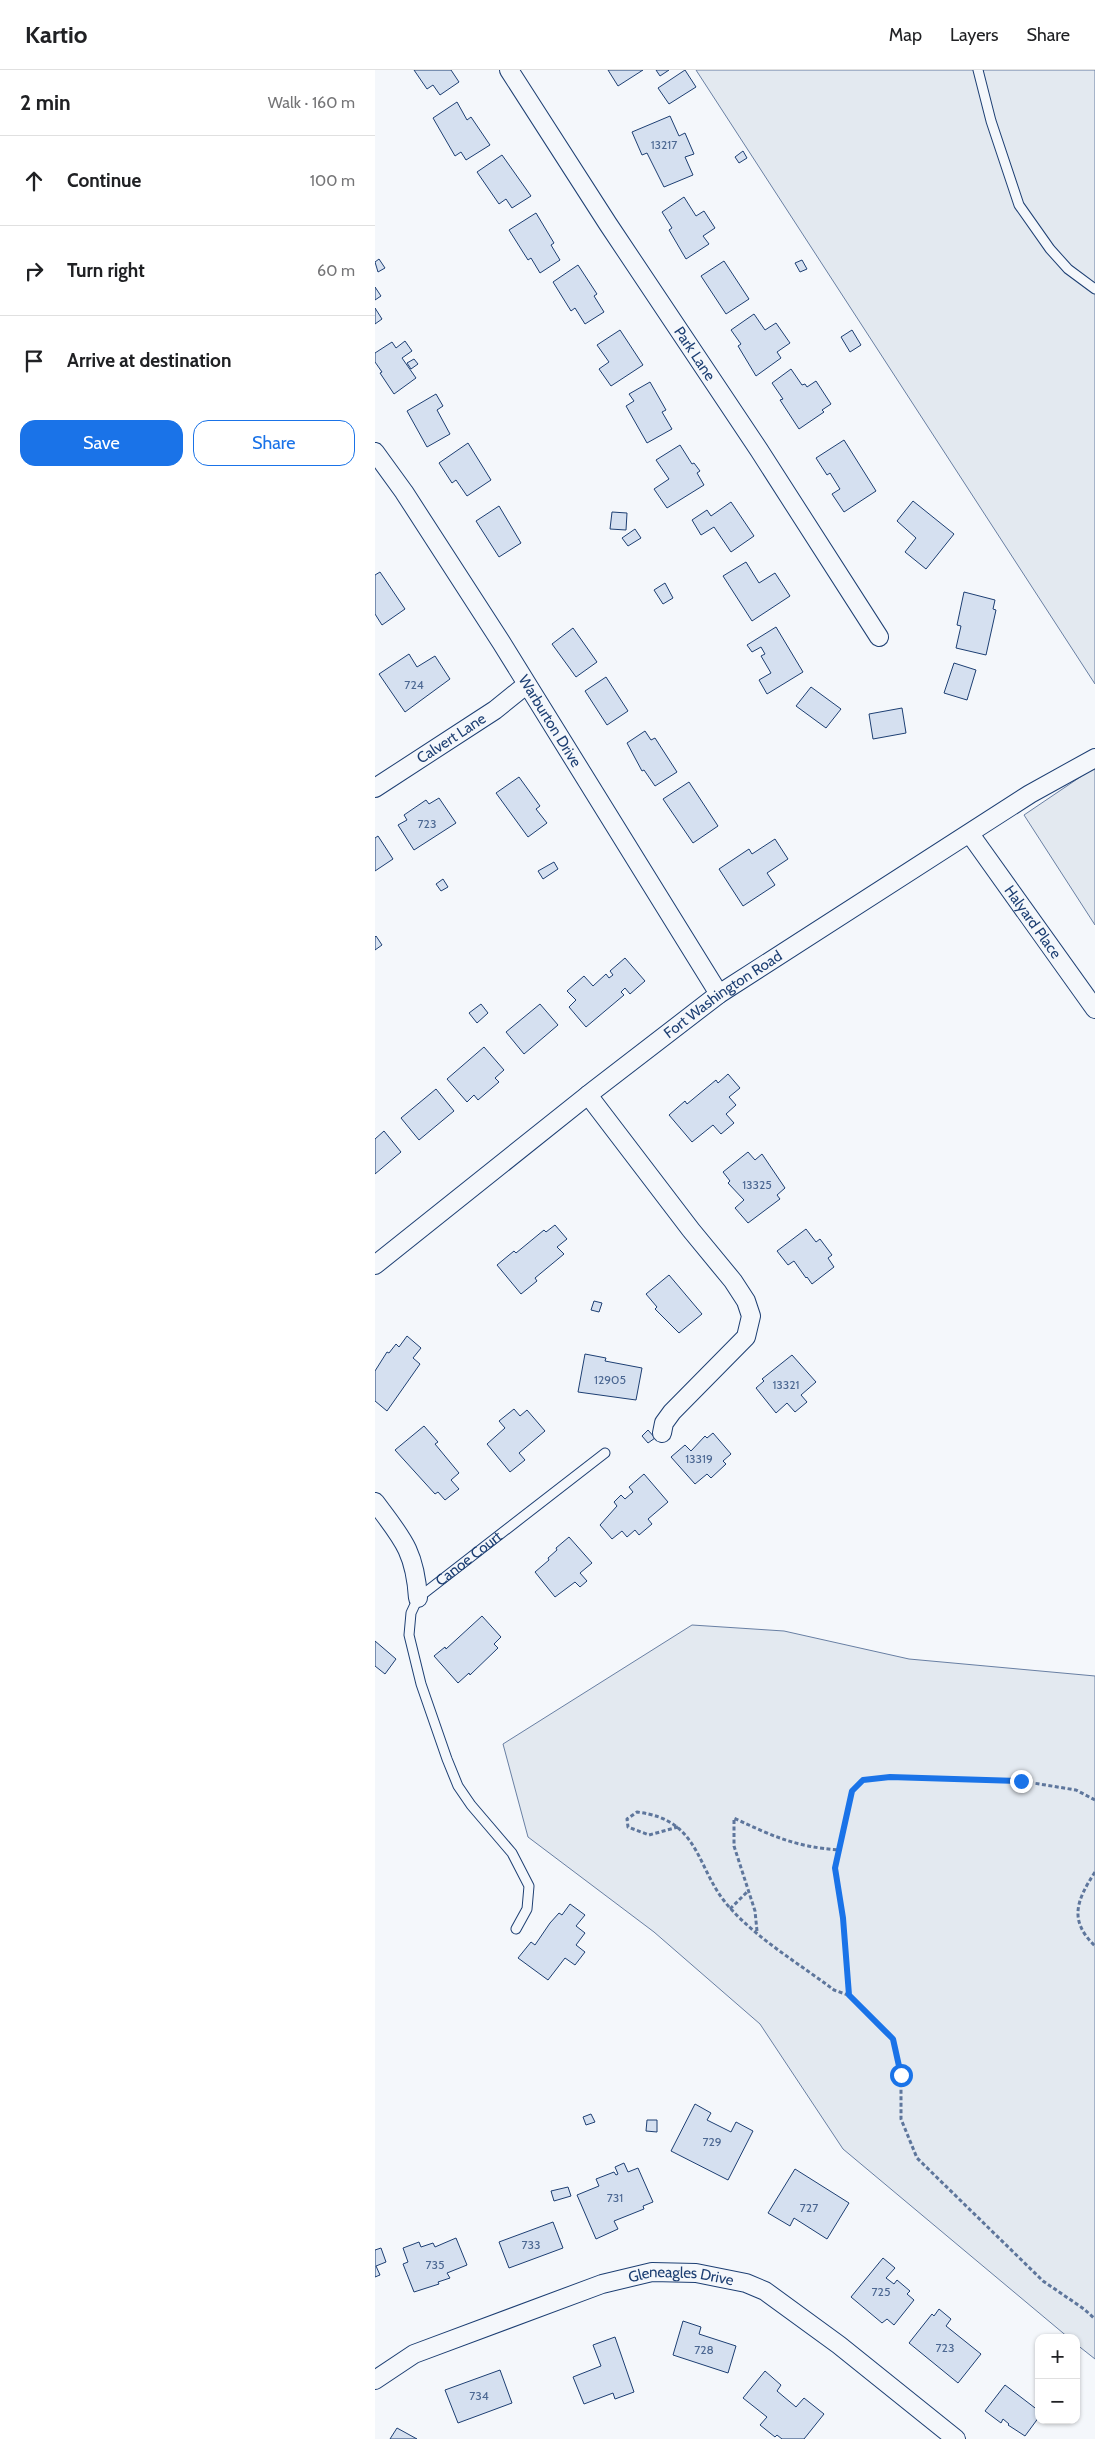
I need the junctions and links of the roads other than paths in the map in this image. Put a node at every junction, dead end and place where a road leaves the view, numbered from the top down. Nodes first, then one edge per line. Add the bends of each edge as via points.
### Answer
1 (509, 70) edge
2 (978, 70) edge
3 (1095, 290) edge
4 (375, 452) edge
5 (879, 637) dead end
6 (526, 684) junction
7 (1095, 758) edge
8 (375, 788) edge
9 (970, 834) junction
10 (719, 994) junction
11 (1095, 1009) edge
12 (588, 1095) junction
13 (375, 1266) edge
14 (663, 1433) dead end
15 (605, 1453) dead end
16 (375, 1502) edge
17 (418, 1598) junction
18 (516, 1929) dead end
19 (375, 2380) edge
20 (956, 2439) edge

1 - 5 street, Park Lane
2 - 3 lane via 1019,205 1050,249
4 - 6 street, Warburton Drive via 443,551
6 - 8 street, Calvert Lane via 495,710
6 - 10 street, Warburton Drive
7 - 9 street, Fort Washington Road via 1030,794
9 - 10 street, Fort Washington Road
9 - 11 street, Halyard Place
10 - 12 street, Fort Washington Road
12 - 13 street, Fort Washington Road
12 - 14 street via 733,1281 747,1301 751,1316 746,1337 672,1412 664,1423
15 - 17 lane, Canoe Court
16 - 17 street, Canoe Court via 411,1555
17 - 18 lane via 411,1613 409,1635 421,1684 447,1759 458,1786 512,1853 529,1886 527,1909
19 - 20 street, Gleneagles Drive via 414,2354 602,2284 652,2272 696,2273 746,2283 770,2295 839,2345

